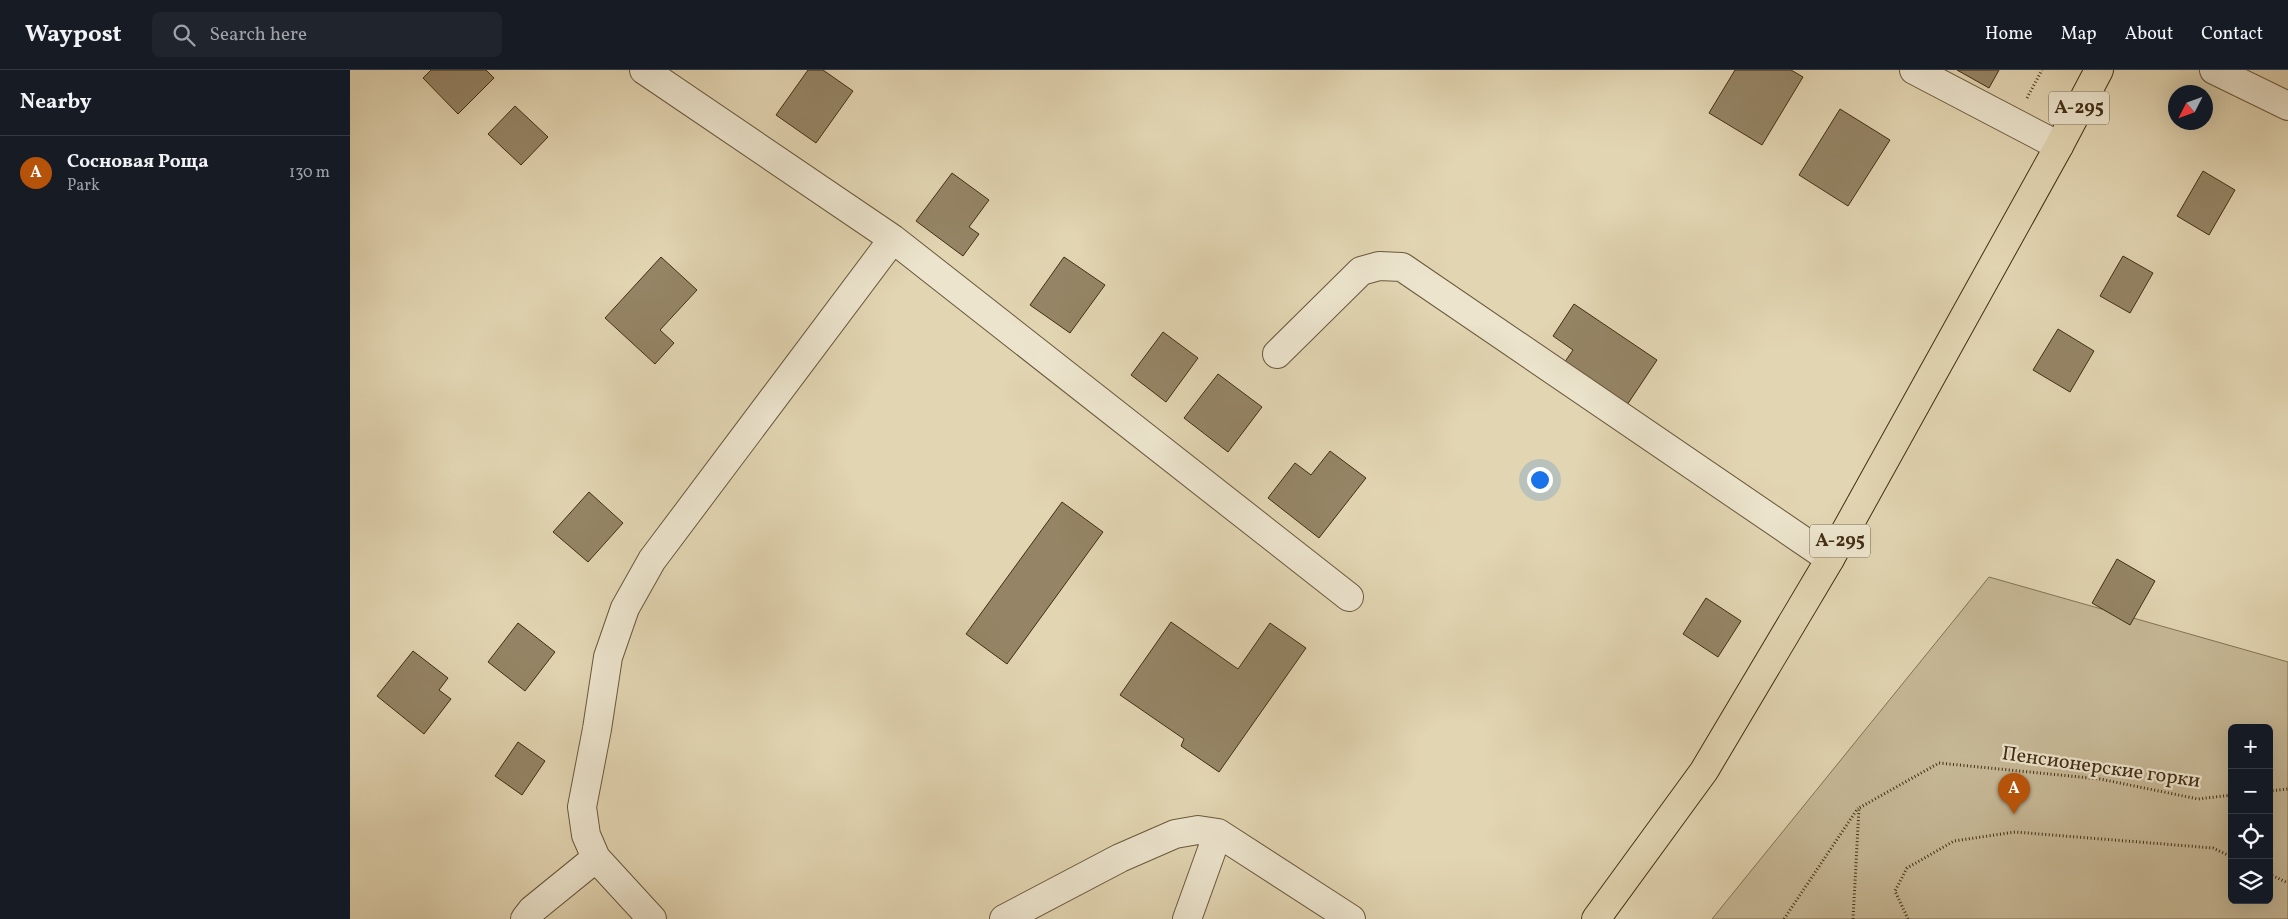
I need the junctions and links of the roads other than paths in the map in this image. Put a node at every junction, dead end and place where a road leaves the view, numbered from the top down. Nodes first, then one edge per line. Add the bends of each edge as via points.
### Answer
1 (644, 70) edge
2 (1914, 70) edge
3 (2099, 70) edge
4 (2214, 70) edge
5 (2288, 106) edge
6 (2059, 146) junction
7 (893, 239) junction
8 (1277, 354) dead end
9 (1830, 559) junction
10 (1349, 597) dead end
11 (1218, 833) junction
12 (596, 858) junction
13 (525, 919) edge
14 (652, 919) edge
15 (1004, 919) edge
16 (1186, 919) edge
17 (1351, 919) edge
18 (1596, 919) edge

1 - 7 street
2 - 6 street
3 - 6 main road, А-295
4 - 5 street
6 - 9 main road, А-295
7 - 10 street
7 - 12 street via 652,560 624,608 608,657 582,807 586,835
8 - 9 street via 1361,271 1379,266 1402,268
9 - 18 main road, А-295 via 1704,771
11 - 15 street via 1198,830 1175,834 1120,858
11 - 16 street
11 - 17 street
12 - 13 street
12 - 14 street

